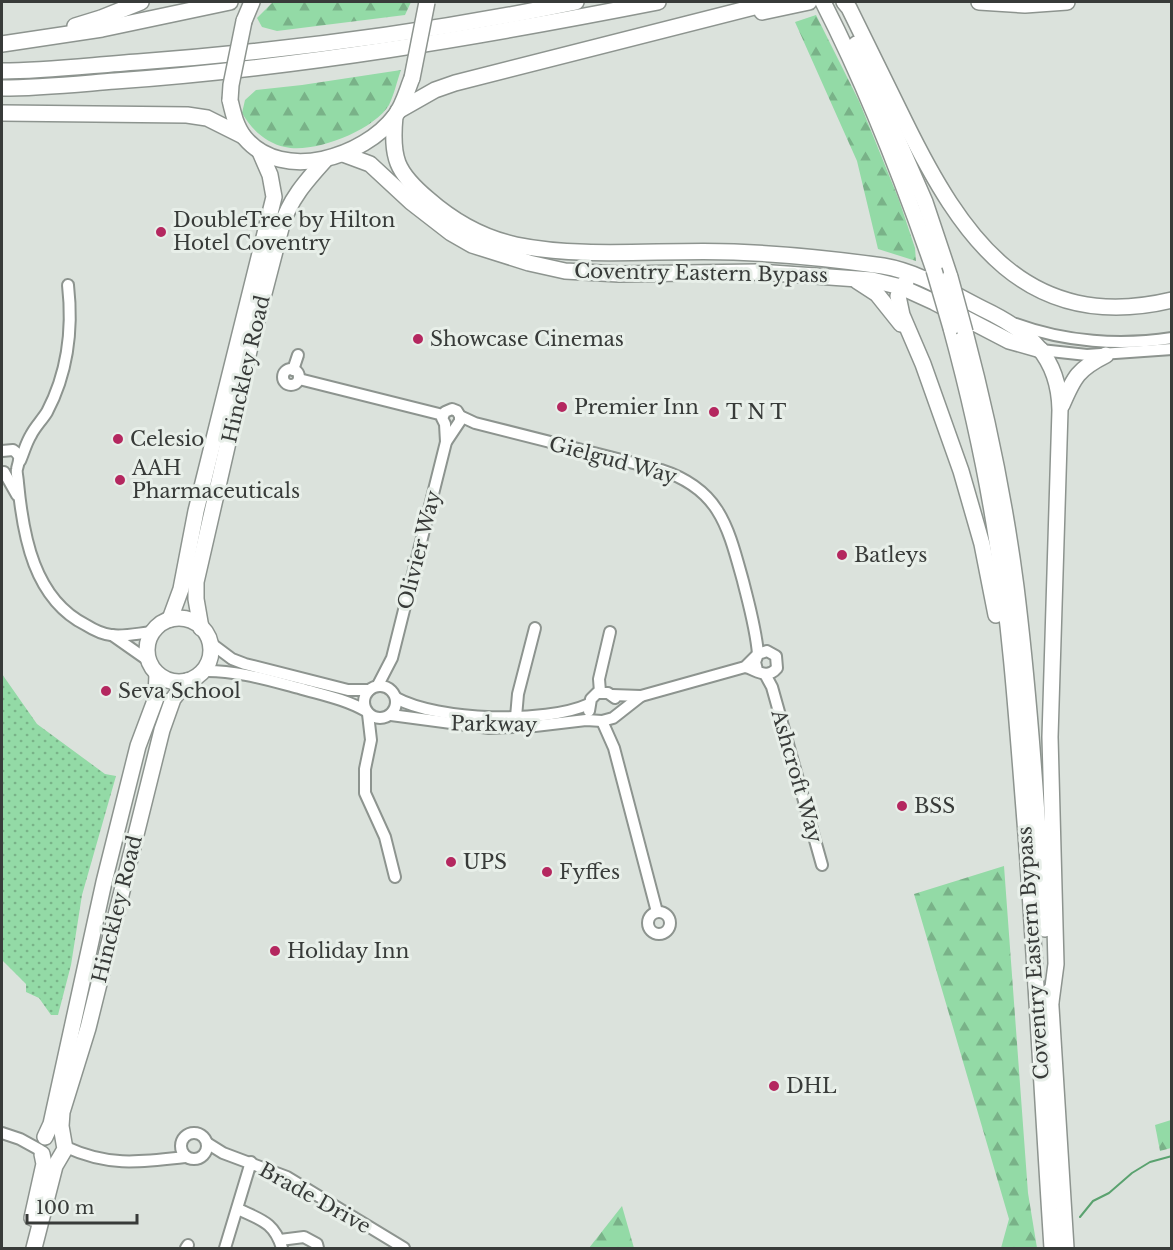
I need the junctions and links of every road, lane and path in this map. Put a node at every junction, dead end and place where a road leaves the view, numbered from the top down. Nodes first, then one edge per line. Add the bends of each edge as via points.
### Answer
1 (141, 2) edge
2 (230, 2) edge
3 (252, 2) edge
4 (427, 2) edge
5 (576, 2) edge
6 (658, 2) edge
7 (774, 2) edge
8 (809, 2) edge
9 (979, 2) edge
10 (1067, 2) edge
11 (837, 6) edge
12 (653, 33) junction
13 (2, 43) edge
14 (2, 71) edge
15 (2, 88) edge
16 (2, 113) edge
17 (396, 114) junction
18 (243, 136) junction
19 (260, 152) junction
20 (343, 154) junction
21 (326, 159) junction
22 (916, 276) junction
23 (841, 277) junction
24 (68, 285) dead end
25 (901, 287) junction
26 (1172, 300) edge
27 (1008, 320) junction
28 (958, 330) junction
29 (909, 334) junction
30 (1172, 338) edge
31 (1172, 349) edge
32 (1041, 350) junction
33 (298, 355) dead end
34 (1106, 355) junction
35 (1060, 410) junction
36 (452, 421) junction
37 (31, 434) junction
38 (5, 450) edge
39 (19, 465) junction
40 (3, 471) edge
41 (20, 500) junction
42 (170, 619) junction
43 (201, 628) junction
44 (535, 628) dead end
45 (153, 632) junction
46 (610, 632) dead end
47 (112, 635) junction
48 (212, 644) junction
49 (761, 654) junction
50 (1011, 657) junction
51 (392, 658) junction
52 (149, 660) junction
53 (746, 667) junction
54 (203, 671) junction
55 (765, 672) junction
56 (158, 674) junction
57 (187, 681) junction
58 (373, 688) junction
59 (600, 692) junction
60 (393, 694) junction
61 (612, 695) junction
62 (641, 696) junction
63 (589, 704) junction
64 (367, 713) junction
65 (387, 717) junction
66 (516, 717) junction
67 (607, 718) junction
68 (371, 740) junction
69 (822, 866) dead end
70 (395, 877) dead end
71 (657, 912) dead end
72 (1051, 1002) junction
73 (2, 1133) edge
74 (42, 1145) junction
75 (206, 1147) junction
76 (64, 1150) junction
77 (184, 1153) junction
78 (251, 1162) junction
79 (238, 1209) junction
80 (281, 1244) edge
81 (25, 1248) edge
82 (34, 1248) edge
83 (225, 1248) edge
84 (318, 1248) edge
85 (404, 1248) edge
86 (1052, 1248) edge
87 (1066, 1248) edge

1 - 13 highway via 77,25
2 - 13 highway via 102,29
3 - 18 highway, bridge via 244,21 231,85 233,116
4 - 17 highway, bridge via 412,78
5 - 14 highway via 426,29 275,50
6 - 15 highway via 368,53 203,75
7 - 12 highway
8 - 12 highway
9 - 10 highway
11 - 26 highway via 946,199 980,244 1004,267 1035,287 1098,307 1133,307
11 - 28 highway, bridge
11 - 28 highway, bridge via 915,179 950,277
12 - 17 highway via 455,83 435,90
16 - 18 highway via 187,115 207,118
17 - 20 highway via 362,145
17 - 22 highway, Coventry Eastern Bypass via 393,150 405,176 448,216 481,234 515,245 553,250 768,254 882,266
18 - 19 highway
19 - 21 highway via 287,161
19 - 42 highway, Hinckley Road via 274,188 273,206 196,511 180,595
20 - 21 highway
20 - 23 highway, Coventry Eastern Bypass via 370,164 451,233 472,245 529,263 565,271 619,274 725,272
21 - 43 highway, Hinckley Road via 294,196 280,228 196,582
22 - 25 highway
22 - 27 highway, Coventry Eastern Bypass
23 - 25 highway, Coventry Eastern Bypass
23 - 29 highway via 862,283 877,294
24 - 37 street via 71,312 66,360 57,390
25 - 29 highway via 899,303
25 - 32 highway, Coventry Eastern Bypass via 1009,341
27 - 30 street via 1077,339 1140,342
27 - 32 highway, Coventry Eastern Bypass
28 - 50 highway via 987,480
28 - 72 highway via 977,378 1016,585
29 - 50 highway via 961,471 998,621
31 - 34 street
32 - 34 street
32 - 35 highway, Coventry Eastern Bypass via 1054,372
33 - 36 street, Gielgud Way via 296,374
34 - 35 highway via 1075,376
35 - 72 highway via 1050,737 1056,964
36 - 49 street, Gielgud Way via 476,423 661,470 696,486 714,503 730,534
36 - 51 street, Olivier Way
37 - 38 street
37 - 39 street
38 - 39 street via 17,452
39 - 40 street via 10,472
39 - 41 street
40 - 41 street
41 - 47 street via 33,560 55,603 74,619
42 - 43 highway via 186,618
42 - 45 highway
43 - 48 highway
44 - 66 street
45 - 47 street
45 - 52 highway
46 - 59 street via 599,679
47 - 52 street
48 - 54 highway via 211,657
48 - 58 street via 245,664 348,690
49 - 53 street
49 - 55 street, Ashcroft Way via 755,662
49 - 55 street, Ashcroft Way via 773,653 778,659 777,668
50 - 86 highway, Coventry Eastern Bypass
51 - 58 street, Olivier Way
51 - 60 street, Olivier Way
52 - 56 highway
53 - 55 street
53 - 62 street
54 - 57 highway
54 - 64 street via 230,672 345,700
55 - 69 street, Ashcroft Way
56 - 57 highway via 168,680
56 - 74 highway, Hinckley Road via 156,698 138,746 51,1124
57 - 76 highway, Hinckley Road via 171,702 162,730 88,1028 62,1112
58 - 60 street via 388,687
58 - 64 street via 364,698
59 - 61 street
59 - 63 street
60 - 65 street via 394,709
60 - 66 street, Parkway via 406,704 438,712
61 - 62 street
61 - 67 street via 618,704
62 - 67 street
63 - 66 street, Parkway via 576,710
63 - 67 street via 590,713
64 - 65 street via 378,719
64 - 68 street
65 - 67 street, Parkway via 489,728
65 - 68 street
67 - 71 street
68 - 70 street via 365,793 385,837
72 - 87 highway, Coventry Eastern Bypass
73 - 74 street
74 - 76 highway via 52,1160
74 - 76 highway via 54,1134 60,1137
74 - 81 highway, Hinckley Road via 44,1164
75 - 77 street via 198,1158
75 - 77 street via 202,1136 192,1133 183,1139
75 - 78 street, Brade Drive
76 - 77 street via 118,1162 163,1160
76 - 82 highway, Hinckley Road via 55,1166
78 - 79 street
78 - 85 street, Brade Drive via 297,1183
79 - 80 street via 266,1222
79 - 83 street
80 - 84 street via 304,1236

